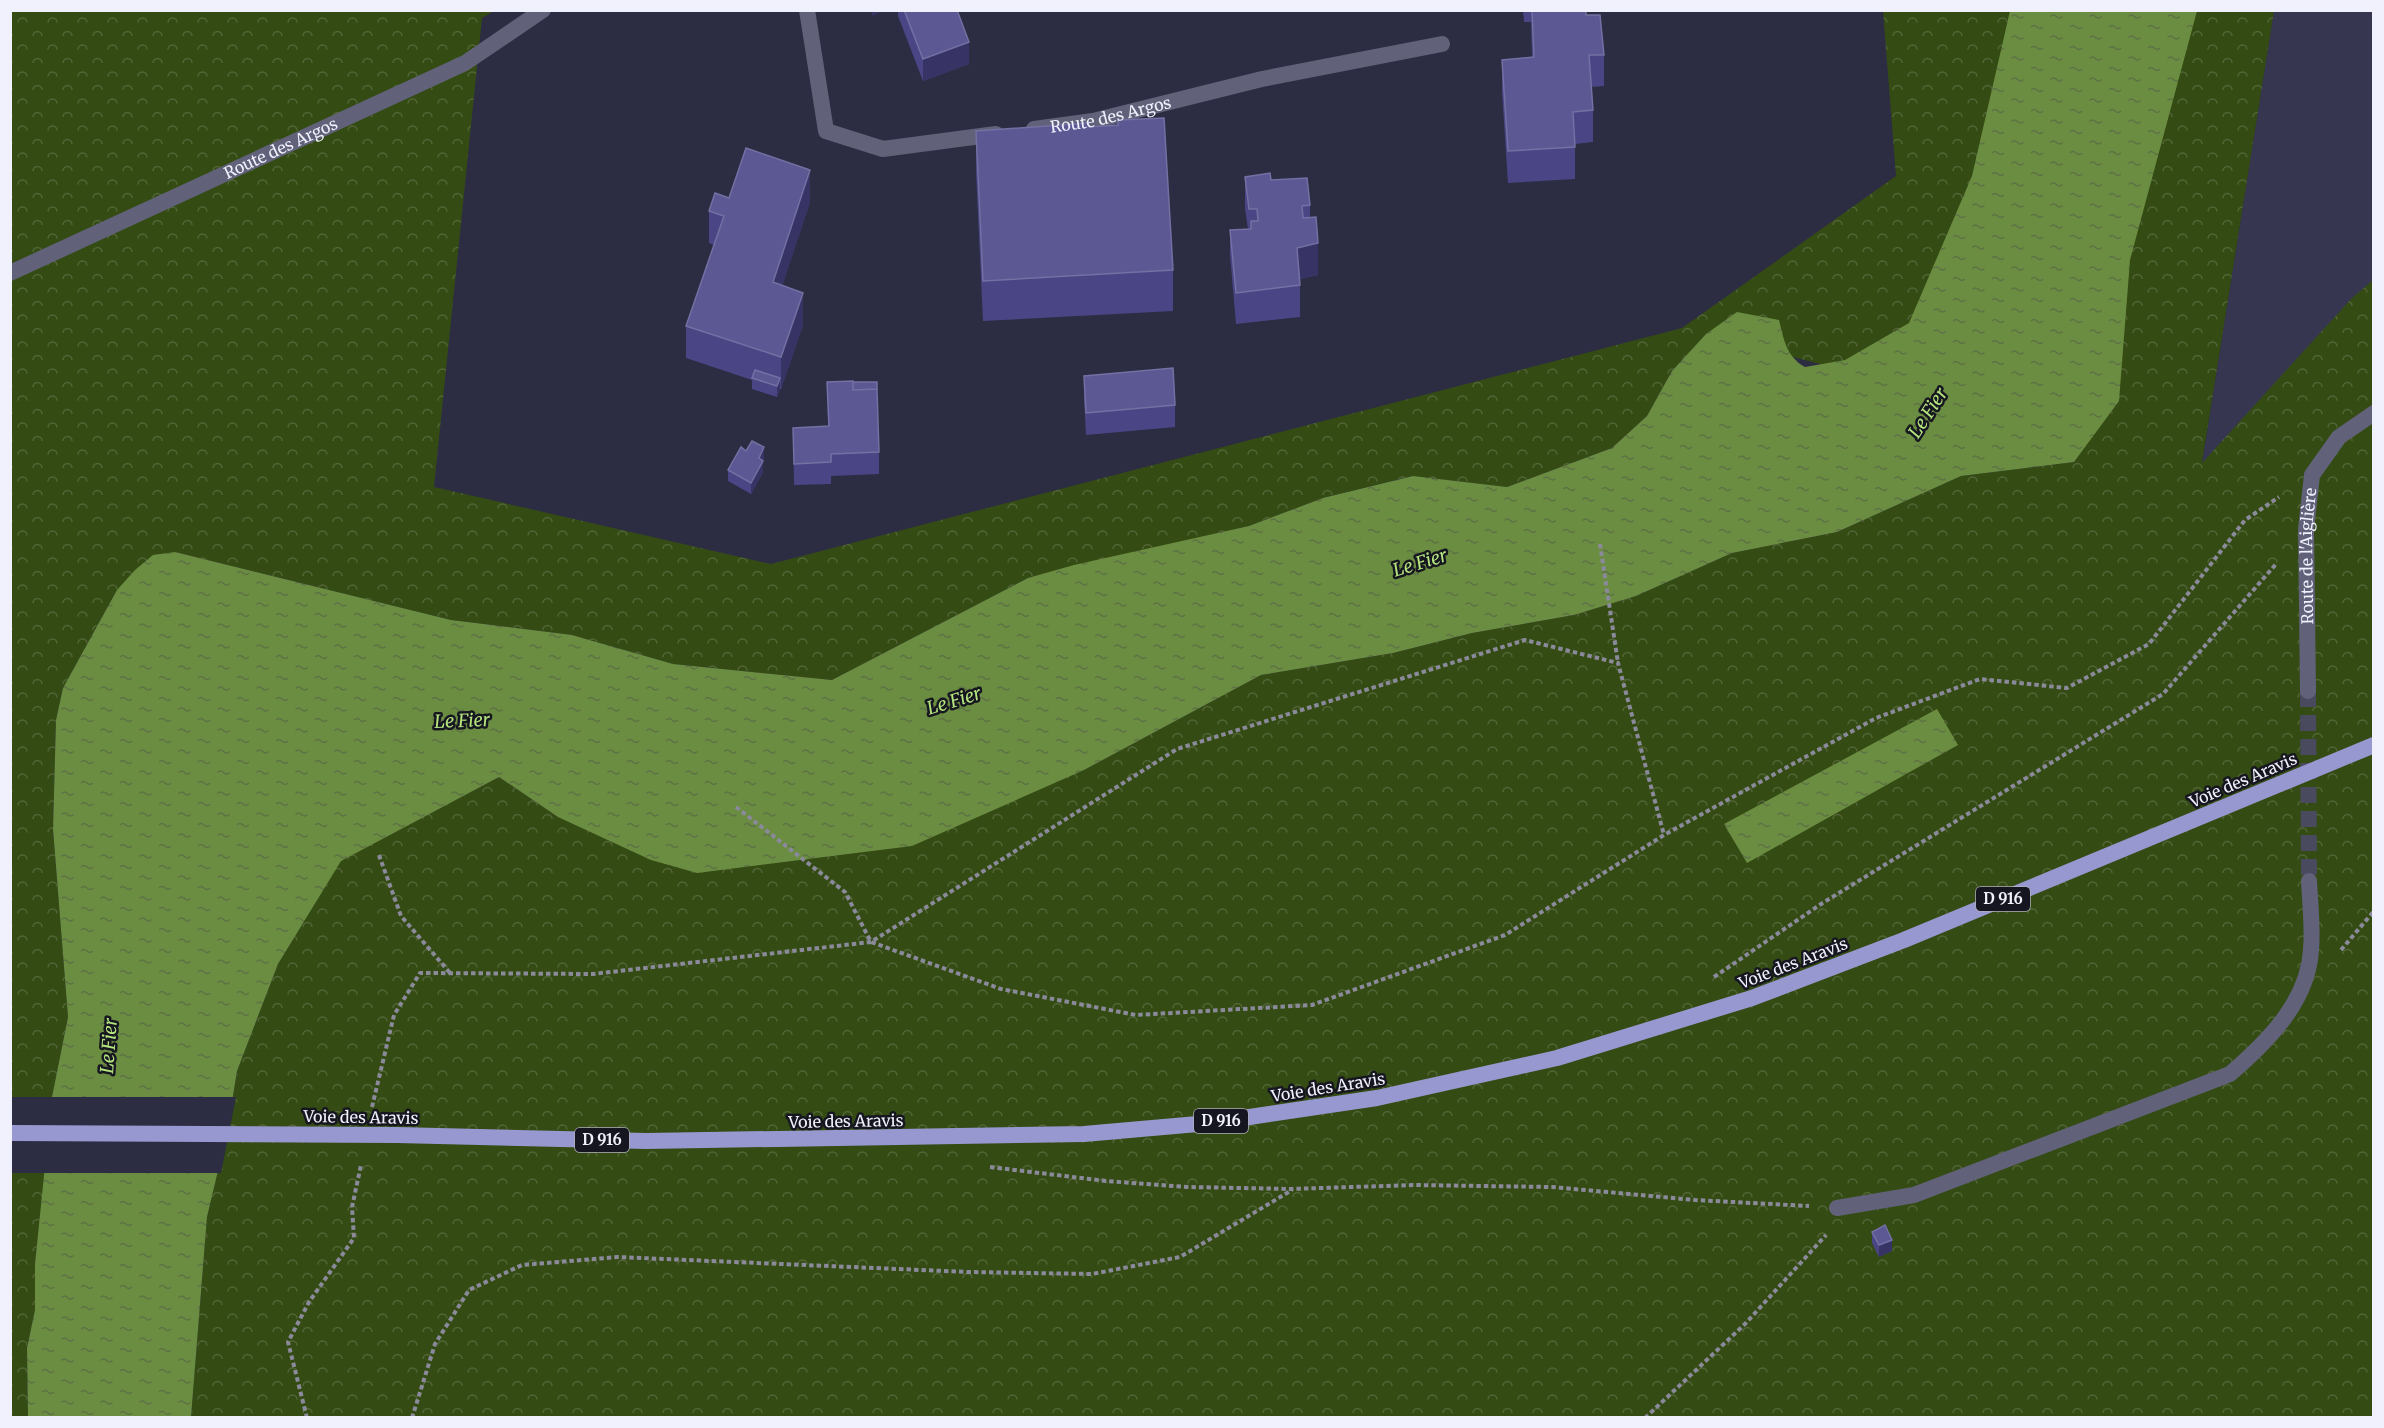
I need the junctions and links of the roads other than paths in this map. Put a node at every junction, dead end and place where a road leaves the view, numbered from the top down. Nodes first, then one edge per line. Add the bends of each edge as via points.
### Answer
1 (543, 10) edge
2 (807, 10) edge
3 (1442, 44) dead end
4 (10, 273) edge
5 (2373, 413) edge
6 (2308, 691) tunnel mouth
7 (2373, 744) edge
8 (2309, 881) tunnel mouth
9 (10, 1133) edge
10 (1837, 1208) road end

1 - 4 street, Route des Argos via 465,63
2 - 3 street, Route des Argos via 826,131 883,149 1093,121 1262,79
5 - 6 street, Route de l'Aiglière via 2339,437 2312,475 2306,529
7 - 9 highway, Voie des Aravis / D 916 via 1904,940 1752,998 1557,1058 1377,1098 1209,1123 1084,1134 658,1141
8 - 10 street via 2312,951 2299,994 2263,1045 2230,1074 1914,1195

